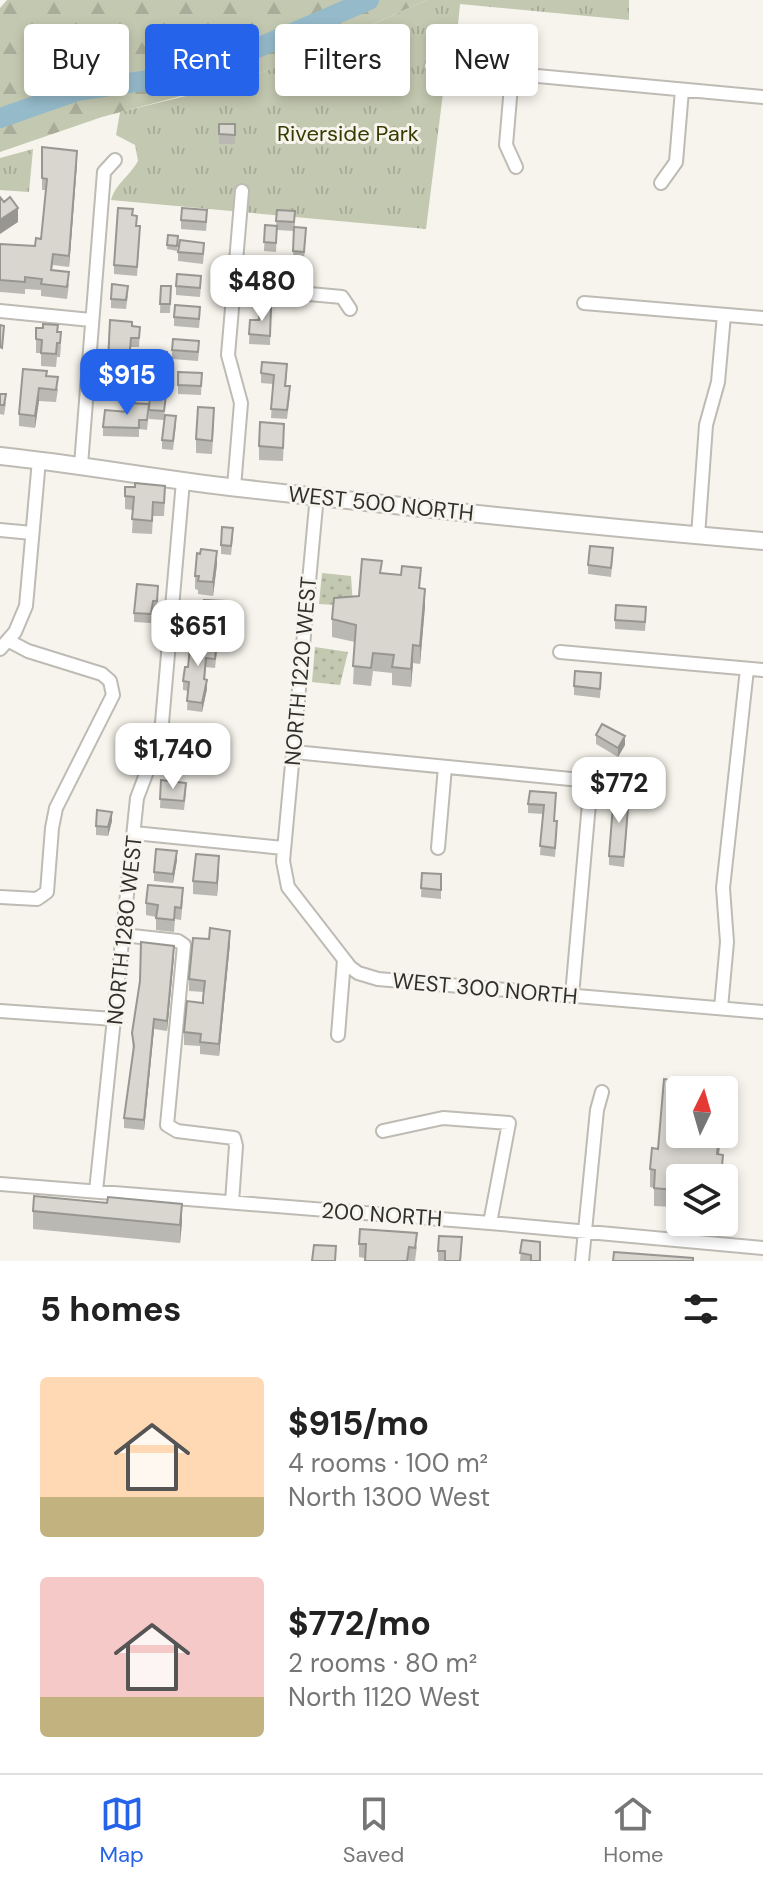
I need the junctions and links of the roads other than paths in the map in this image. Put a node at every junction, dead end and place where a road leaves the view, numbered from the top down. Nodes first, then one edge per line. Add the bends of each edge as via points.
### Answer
1 (538, 76) edge
2 (682, 90) junction
3 (510, 96) edge
4 (763, 97) edge
5 (115, 160) dead end
6 (516, 167) dead end
7 (661, 183) dead end
8 (242, 191) dead end
9 (234, 287) junction
10 (584, 303) dead end
11 (350, 309) dead end
12 (0, 311) edge
13 (724, 315) junction
14 (763, 318) edge
15 (91, 320) junction
16 (0, 456) edge
17 (39, 460) junction
18 (81, 465) junction
19 (183, 481) junction
20 (234, 487) junction
21 (317, 495) junction
22 (0, 530) edge
23 (32, 533) junction
24 (698, 536) junction
25 (763, 541) edge
26 (4, 645) edge
27 (560, 652) dead end
28 (747, 669) junction
29 (763, 670) edge
30 (294, 752) junction
31 (445, 767) junction
32 (134, 833) junction
33 (283, 848) junction
34 (438, 848) dead end
35 (47, 892) junction
36 (61, 893) dead end
37 (0, 897) edge
38 (123, 935) junction
39 (344, 960) junction
40 (572, 995) junction
41 (721, 1008) junction
42 (0, 1011) edge
43 (763, 1012) edge
44 (114, 1019) junction
45 (338, 1035) dead end
46 (602, 1092) dead end
47 (383, 1131) dead end
48 (0, 1184) edge
49 (96, 1191) junction
50 (232, 1202) junction
51 (490, 1223) junction
52 (585, 1231) junction
53 (763, 1248) edge
54 (582, 1261) edge

1 - 2 street
2 - 4 street
2 - 7 street via 676,162
3 - 6 street via 506,145
5 - 15 street via 104,172
8 - 9 street
9 - 11 street via 342,297
9 - 20 street via 228,355 241,403
10 - 13 street
12 - 15 street
13 - 14 street
13 - 24 street via 718,382 706,425
15 - 18 street
16 - 17 street, WEST 500 NORTH
17 - 18 street, WEST 500 NORTH
17 - 23 street
18 - 19 street, WEST 500 NORTH
19 - 20 street, WEST 500 NORTH
19 - 32 street, NORTH 1280 WEST via 162,723 137,798
20 - 21 street, WEST 500 NORTH
21 - 24 street, WEST 500 NORTH
21 - 30 street, NORTH 1220 WEST
22 - 23 street
23 - 26 street via 26,606
24 - 25 street, WEST 500 NORTH
26 - 35 street via 102,674 112,688 111,702 56,808
27 - 28 street
28 - 29 street
28 - 41 street via 723,888 727,942
30 - 31 street
30 - 33 street, NORTH 1220 WEST
31 - 34 street
31 - 40 street via 591,781
32 - 33 street
32 - 38 street, NORTH 1280 WEST
33 - 39 street, WEST 300 NORTH via 288,887
35 - 36 street
35 - 37 street via 37,899
38 - 44 street, NORTH 1280 WEST
38 - 50 street via 184,945 167,1125 234,1138
39 - 40 street, WEST 300 NORTH via 358,973 378,979
39 - 45 street
40 - 41 street, WEST 300 NORTH
41 - 43 street, WEST 300 NORTH
42 - 44 street
44 - 49 street, NORTH 1280 WEST
46 - 52 street
47 - 51 street via 443,1118 509,1123
48 - 49 street, 200 NORTH
49 - 50 street, 200 NORTH
50 - 51 street, 200 NORTH
51 - 52 street, 200 NORTH
52 - 53 street, 200 NORTH
52 - 54 street

